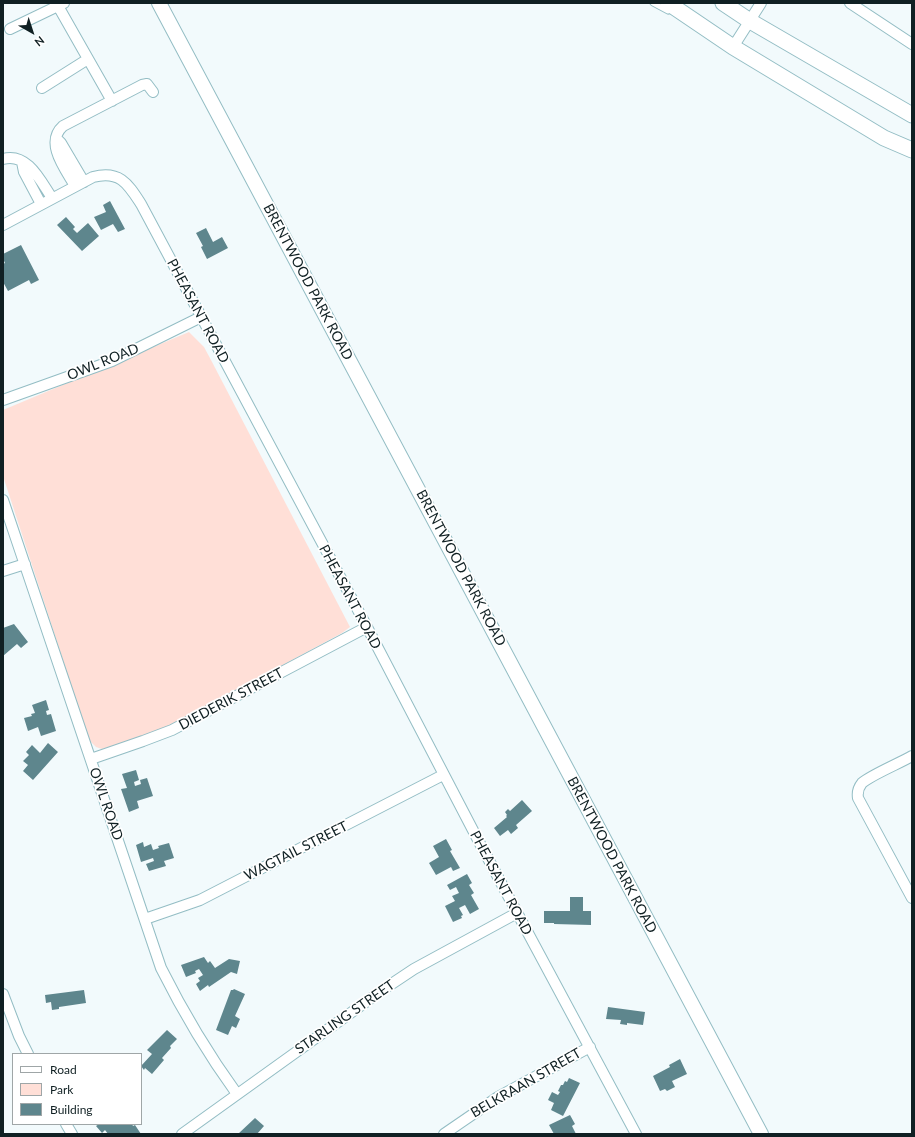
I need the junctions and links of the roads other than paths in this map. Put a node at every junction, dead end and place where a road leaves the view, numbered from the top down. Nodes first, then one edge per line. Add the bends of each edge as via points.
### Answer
1 (159, 3) edge
2 (653, 3) edge
3 (668, 3) edge
4 (723, 3) edge
5 (761, 3) edge
6 (850, 3) edge
7 (61, 4) edge
8 (750, 21) junction
9 (702, 26) junction
10 (10, 29) dead end
11 (912, 44) edge
12 (734, 47) junction
13 (88, 59) junction
14 (42, 88) dead end
15 (153, 92) dead end
16 (112, 101) junction
17 (912, 115) edge
18 (912, 150) edge
19 (3, 159) edge
20 (22, 162) junction
21 (80, 184) junction
22 (52, 198) junction
23 (41, 204) junction
24 (3, 225) edge
25 (201, 317) junction
26 (3, 400) edge
27 (3, 500) edge
28 (25, 564) junction
29 (3, 571) edge
30 (366, 627) junction
31 (912, 756) edge
32 (90, 758) junction
33 (443, 775) junction
34 (912, 898) edge
35 (517, 913) junction
36 (145, 919) junction
37 (3, 994) edge
38 (590, 1047) junction
39 (28, 1053) edge
40 (237, 1094) junction
41 (67, 1125) edge
42 (72, 1134) edge
43 (182, 1134) edge
44 (444, 1134) edge
45 (636, 1134) edge
46 (761, 1134) edge

1 - 46 street, BRENTWOOD PARK ROAD
2 - 9 lane
3 - 9 main road
4 - 8 main road
5 - 8 street
6 - 11 street
7 - 10 street
7 - 13 street via 73,35
8 - 12 street
8 - 17 main road
9 - 12 main road
12 - 18 main road via 884,138
13 - 14 street
13 - 16 street
15 - 16 street via 145,84
16 - 21 street via 63,126 57,132 57,153
19 - 20 street via 10,158
20 - 22 street via 35,173
20 - 23 street via 24,172
21 - 22 street, PHEASANT ROAD
21 - 25 street, PHEASANT ROAD via 97,176 109,175 117,177 130,187
22 - 23 street, PHEASANT ROAD
23 - 24 street, PHEASANT ROAD
25 - 26 street, OWL ROAD via 112,361
25 - 30 street, PHEASANT ROAD
27 - 28 street, OWL ROAD
28 - 29 street
28 - 32 street, OWL ROAD
30 - 32 street, DIEDERIK STREET via 172,730
30 - 33 street, PHEASANT ROAD
31 - 34 street via 867,780 857,793
32 - 36 street, OWL ROAD
33 - 35 street, PHEASANT ROAD
33 - 36 street, WAGTAIL STREET via 200,900
35 - 38 street, PHEASANT ROAD
35 - 40 street, STARLING STREET via 414,969
36 - 40 street, OWL ROAD via 161,968 183,1012
37 - 39 street
38 - 44 street, BELKRAAN STREET via 498,1097
38 - 45 street, PHEASANT ROAD
40 - 43 street, STARLING STREET
41 - 42 street

